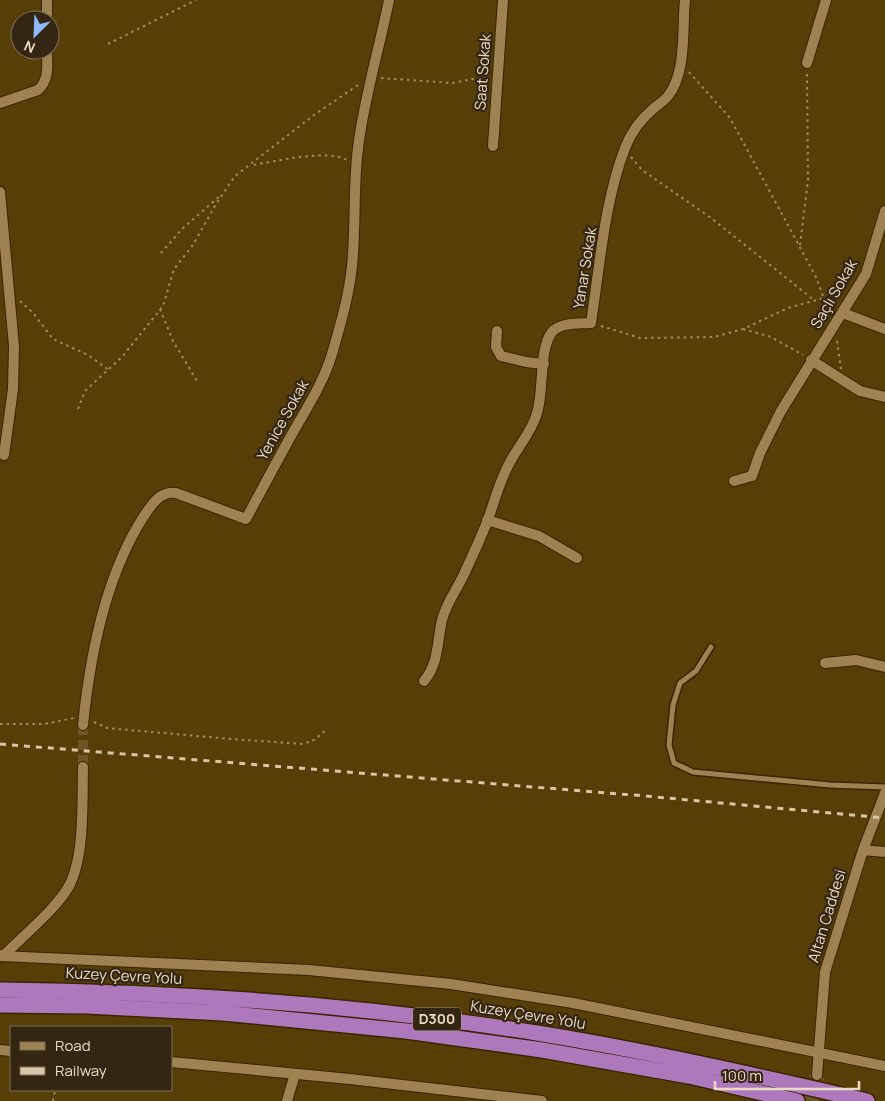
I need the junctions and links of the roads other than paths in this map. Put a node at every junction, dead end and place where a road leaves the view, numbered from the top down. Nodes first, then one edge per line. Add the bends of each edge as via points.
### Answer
1 (389, 0) edge
2 (503, 0) edge
3 (685, 0) edge
4 (826, 0) edge
5 (47, 60) edge
6 (807, 63) road end
7 (0, 103) edge
8 (493, 146) dead end
9 (0, 192) edge
10 (885, 211) edge
11 (1, 224) edge
12 (843, 313) junction
13 (885, 329) edge
14 (497, 331) dead end
15 (811, 360) junction
16 (544, 364) junction
17 (885, 397) edge
18 (4, 455) dead end
19 (734, 481) dead end
20 (488, 520) junction
21 (577, 558) dead end
22 (711, 646) dead end
23 (825, 663) dead end
24 (885, 667) edge
25 (424, 681) dead end
26 (83, 720) tunnel mouth
27 (83, 767) tunnel mouth
28 (885, 787) edge
29 (885, 794) edge
30 (863, 850) junction
31 (885, 852) edge
32 (1, 956) edge
33 (0, 990) edge
34 (0, 1005) edge
35 (818, 1053) junction
36 (172, 1062) edge
37 (885, 1066) edge
38 (295, 1074) junction
39 (817, 1076) tunnel mouth
40 (287, 1101) edge
41 (542, 1101) edge
42 (797, 1101) edge
43 (867, 1101) edge

1 - 26 street, Yenice Sokak via 360,135 349,288 331,356 317,392 246,519 176,493 159,497 147,512 125,550 113,581 94,653
2 - 8 street, Saat Sokak
3 - 16 street, Yanar Sokak via 680,63 673,89 639,123 625,149 613,185 591,323 555,328 546,343
4 - 6 street
5 - 7 street via 48,74 38,90
9 - 11 street
10 - 12 street, Saçlı Sokak via 866,274
11 - 18 street via 13,325 14,368
12 - 13 street
12 - 15 street, Saçlı Sokak
14 - 16 street via 496,347 501,356
15 - 17 street via 860,391
15 - 19 street, Saçlı Sokak via 770,432 752,476
16 - 20 street, Yanar Sokak via 540,403 534,423 506,469
20 - 21 street via 539,536
20 - 25 street, Yanar Sokak via 442,618 436,658
22 - 28 lane via 696,671 680,683 673,705 669,745 674,763 693,772
23 - 24 street via 856,660
27 - 32 street via 80,840 69,886 58,902
29 - 30 street, Altan Caddesi
30 - 31 street
30 - 35 street, Altan Caddesi via 824,972
32 - 35 street via 309,970 450,984 616,1011
33 - 43 highway, Kuzey Çevre Yolu / D300 via 88,990 226,998 409,1015 543,1034 694,1061
34 - 42 highway, D300 via 224,1013 406,1031 542,1050 690,1076
35 - 37 street
35 - 39 street, Altan Caddesi
36 - 38 street
38 - 40 street
38 - 41 street

